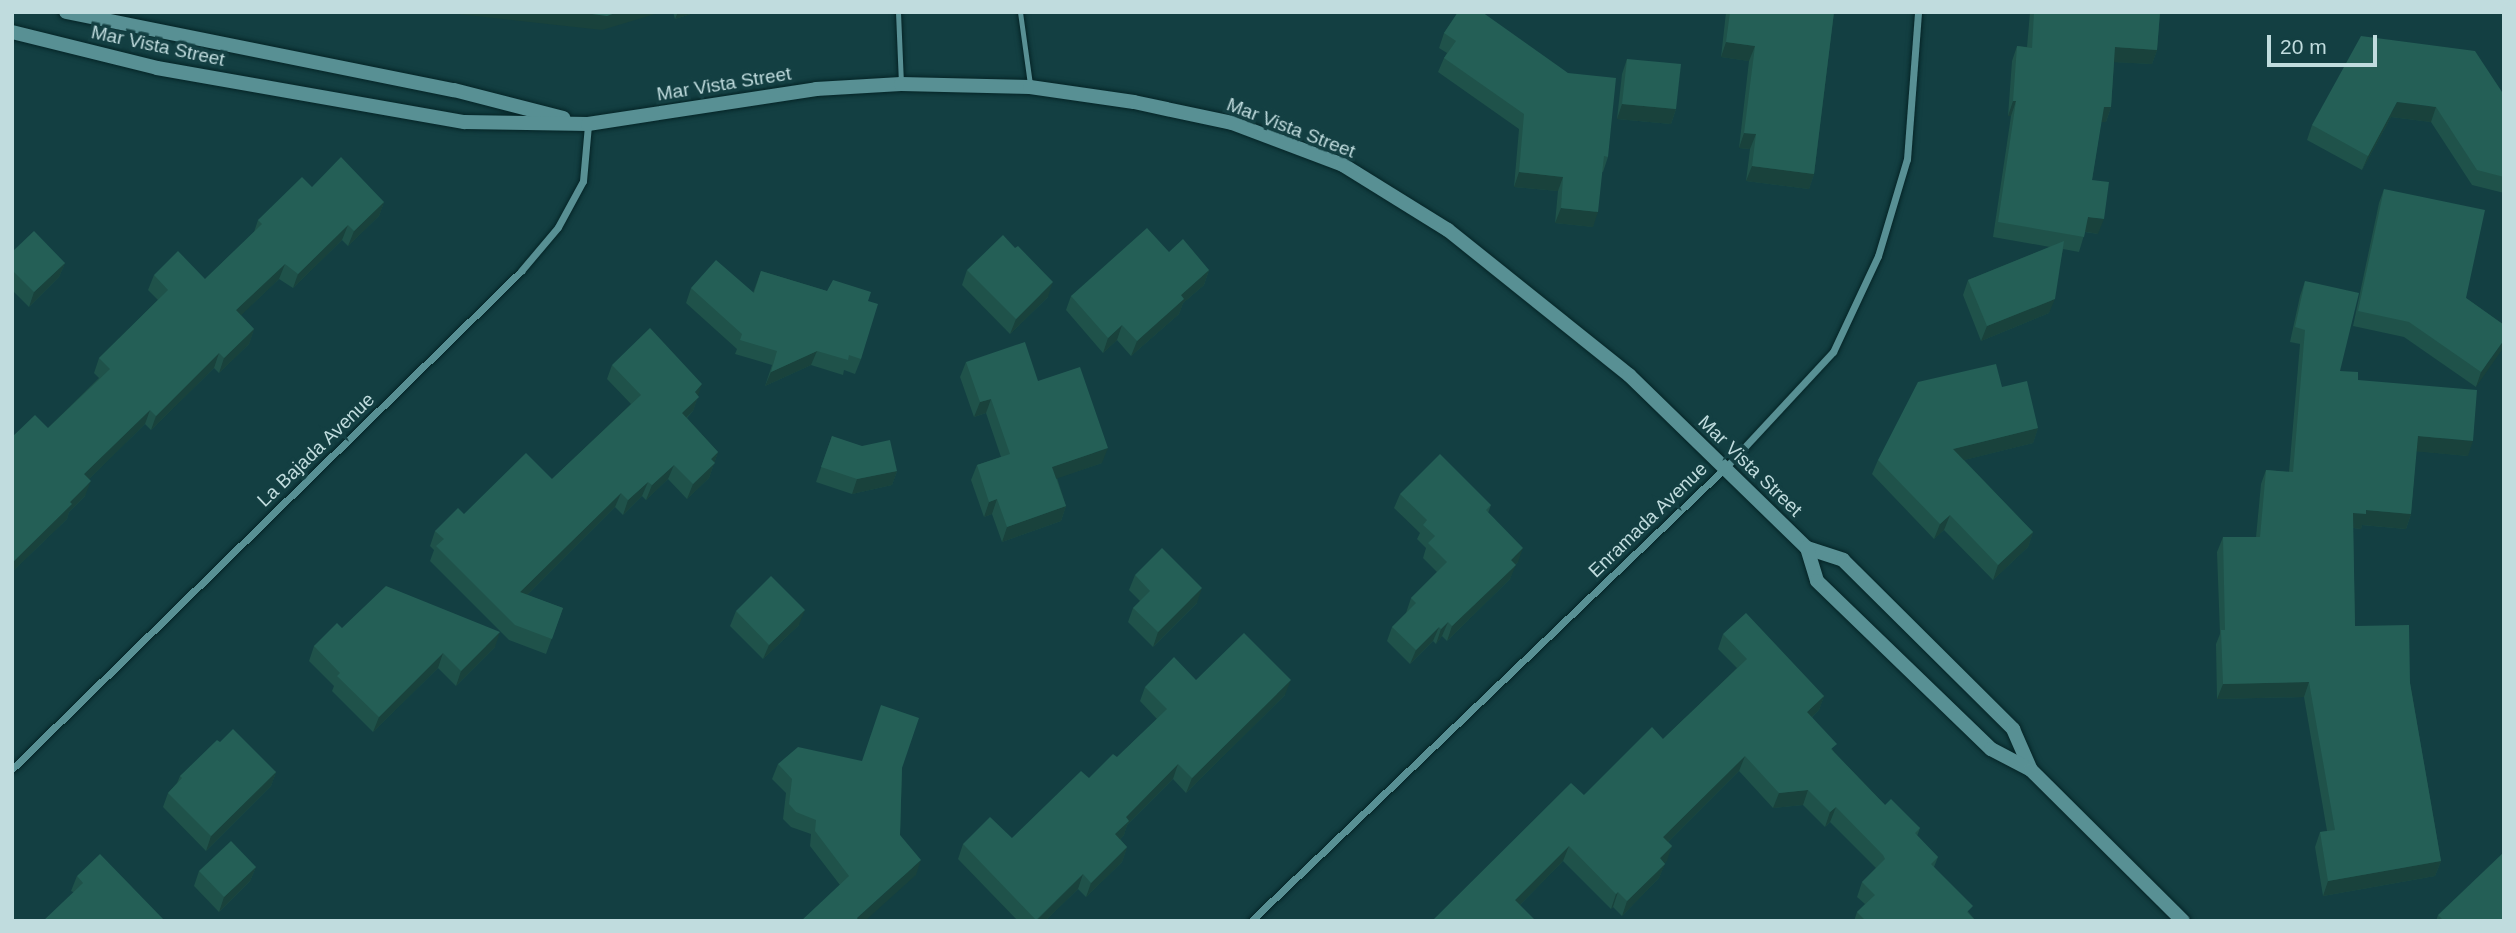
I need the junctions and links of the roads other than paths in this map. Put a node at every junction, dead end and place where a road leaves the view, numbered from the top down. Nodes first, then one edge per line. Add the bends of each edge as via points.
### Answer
1 (66, 12) edge
2 (898, 12) edge
3 (1020, 12) edge
4 (1918, 12) edge
5 (12, 32) edge
6 (901, 84) junction
7 (1031, 88) junction
8 (589, 124) junction
9 (1726, 467) junction
10 (1807, 548) junction
11 (12, 769) edge
12 (2031, 770) junction
13 (1251, 921) edge
14 (2183, 921) edge

1 - 8 street, Mar Vista Street via 454,90
2 - 6 lane
3 - 7 lane
4 - 9 street, Enramada Avenue via 1907,159 1878,256 1833,352
5 - 8 street, Mar Vista Street via 157,68 464,122
6 - 7 street, Mar Vista Street
6 - 8 street, Mar Vista Street via 816,89
7 - 9 street, Mar Vista Street via 1134,102 1232,123 1343,165 1459,239 1629,375
8 - 11 street, La Bajada Avenue via 583,181 558,227 522,271
9 - 10 street, Mar Vista Street
9 - 13 street, Enramada Avenue
10 - 12 street, Mar Vista Street via 1817,581 1991,749
10 - 12 street, Mar Vista Street via 1843,560 1853,569 2013,729
12 - 14 street, Mar Vista Street

